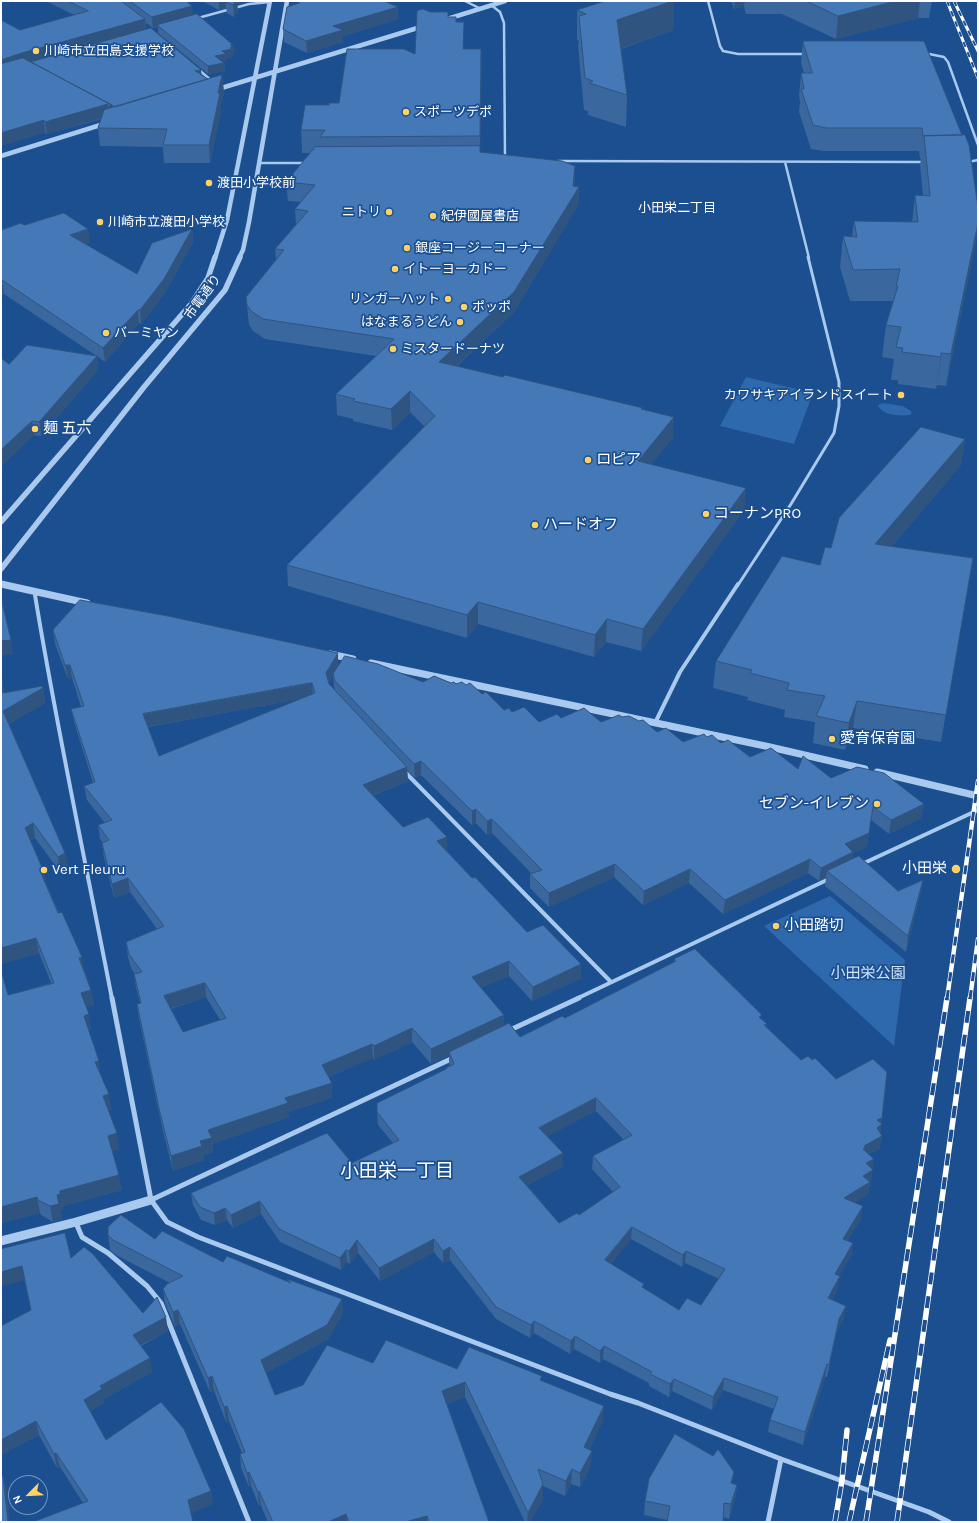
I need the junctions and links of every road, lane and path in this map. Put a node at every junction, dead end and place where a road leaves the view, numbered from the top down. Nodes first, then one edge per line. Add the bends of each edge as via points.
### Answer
1 (270, 1) edge
2 (287, 1) edge
3 (465, 1) edge
4 (505, 1) edge
5 (708, 1) edge
6 (491, 5) junction
7 (481, 8) junction
8 (196, 18) edge
9 (442, 20) edge
10 (426, 25) edge
11 (923, 53) edge
12 (815, 54) edge
13 (196, 68) edge
14 (274, 71) junction
15 (255, 78) junction
16 (224, 88) junction
17 (209, 92) edge
18 (115, 121) edge
19 (978, 145) edge
20 (1, 156) edge
21 (978, 160) edge
22 (505, 161) edge
23 (551, 161) edge
24 (785, 162) junction
25 (926, 162) edge
26 (963, 162) edge
27 (260, 163) junction
28 (314, 163) edge
29 (1, 522) edge
30 (1, 569) edge
31 (1, 584) edge
32 (37, 593) junction
33 (98, 605) edge
34 (325, 653) edge
35 (655, 723) junction
36 (398, 766) edge
37 (978, 796) edge
38 (978, 810) edge
39 (858, 866) edge
40 (837, 876) edge
41 (612, 982) junction
42 (504, 1033) edge
43 (456, 1057) edge
44 (151, 1200) junction
45 (76, 1222) junction
46 (1, 1241) edge
47 (781, 1459) junction
48 (248, 1522) edge
49 (768, 1522) edge
50 (949, 1522) edge

1 - 8 street
1 - 15 street, 市電通り
2 - 14 street, 市電通り
3 - 7 street
4 - 6 street
5 - 12 street via 720,46 724,51 738,54
6 - 7 street
6 - 22 street via 501,12 504,23
7 - 9 street
10 - 14 street
11 - 19 street via 944,57 948,62
13 - 16 street
14 - 15 street
14 - 27 street, 市電通り
15 - 16 street
15 - 29 street, 市電通り via 227,220 208,278 191,304
16 - 17 street
18 - 20 street
21 - 26 street
23 - 24 street
24 - 25 street
24 - 35 street via 839,382 839,406 834,433 791,504 680,672
27 - 28 street
27 - 30 street, 市電通り via 243,250 225,290 144,387
31 - 32 street
32 - 33 street
32 - 44 street via 35,595 52,692
34 - 35 street via 346,661
35 - 37 street
36 - 41 street
38 - 39 street
40 - 41 street
41 - 42 street
43 - 44 street
44 - 45 street
44 - 47 street via 167,1222 198,1237
45 - 46 street
45 - 48 street via 82,1237 108,1253 147,1286 161,1303
47 - 49 street
47 - 50 street via 929,1512

